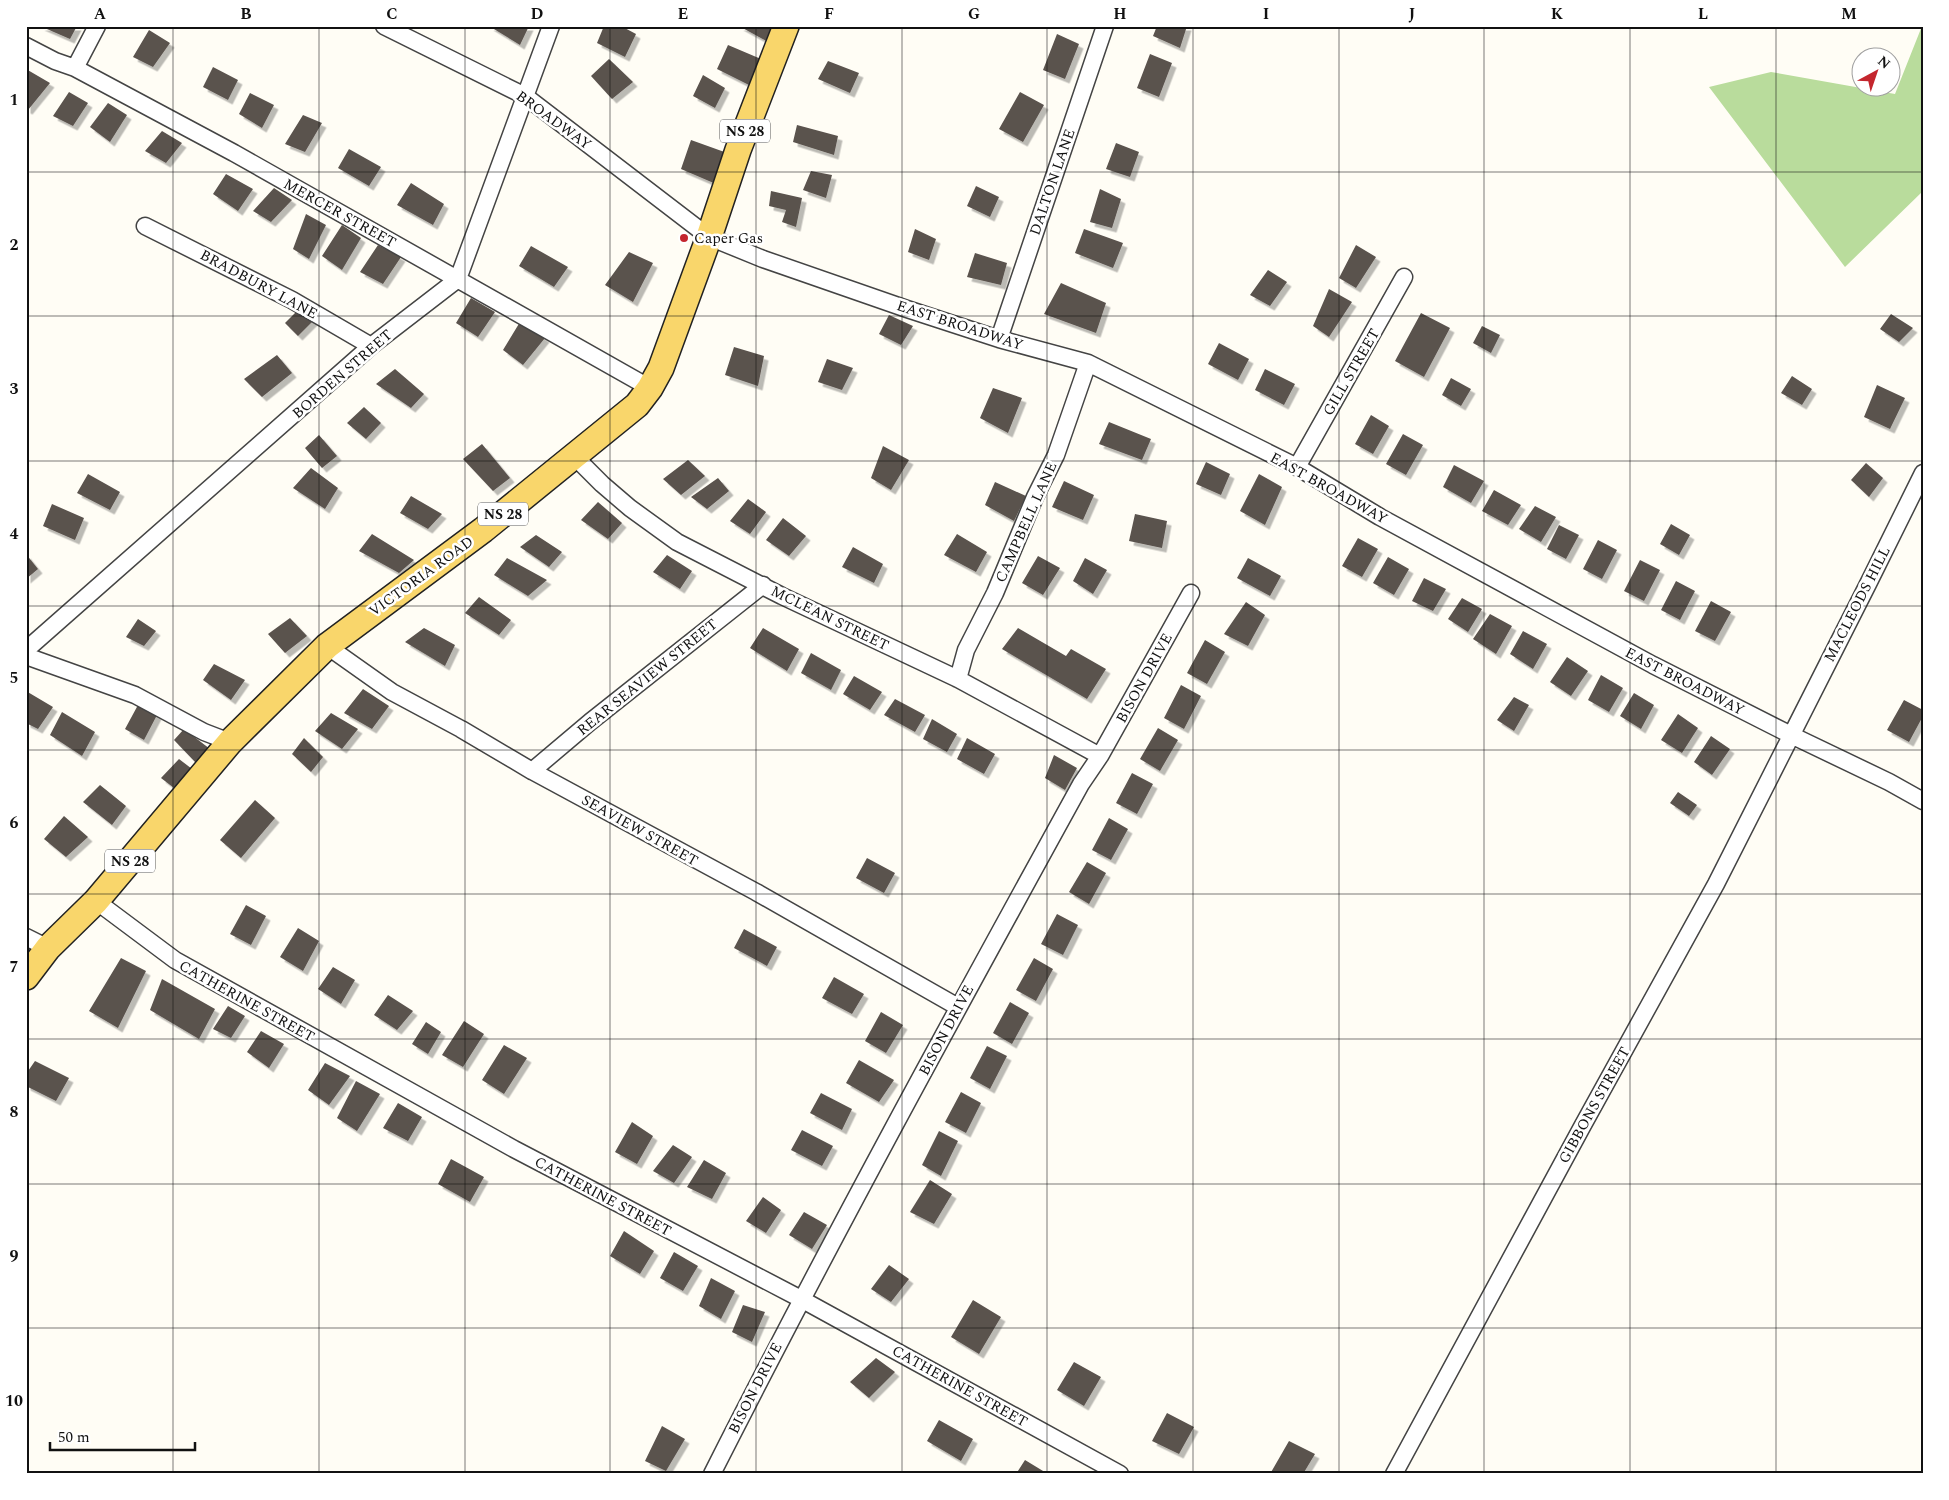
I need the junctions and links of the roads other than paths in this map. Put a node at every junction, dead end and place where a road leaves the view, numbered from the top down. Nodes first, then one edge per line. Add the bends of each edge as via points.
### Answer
1 (97, 26) edge
2 (384, 26) edge
3 (550, 26) edge
4 (786, 26) edge
5 (1105, 26) edge
6 (26, 46) edge
7 (75, 68) junction
8 (525, 96) junction
9 (146, 226) dead end
10 (709, 237) junction
11 (1404, 278) dead end
12 (458, 279) junction
13 (999, 339) junction
14 (371, 346) junction
15 (1088, 363) junction
16 (650, 388) junction
17 (575, 457) junction
18 (1297, 467) junction
19 (1923, 473) edge
20 (763, 585) junction
21 (1191, 593) dead end
22 (327, 646) junction
23 (26, 650) edge
24 (26, 656) edge
25 (958, 679) junction
26 (1791, 735) junction
27 (230, 742) junction
28 (1100, 756) junction
29 (532, 771) junction
30 (1923, 800) edge
31 (96, 901) junction
32 (26, 937) edge
33 (48, 948) junction
34 (26, 977) edge
35 (958, 1007) junction
36 (801, 1299) junction
37 (712, 1474) edge
38 (1120, 1474) edge
39 (1394, 1474) edge

1 - 7 street
2 - 8 street, BROADWAY
3 - 8 street
4 - 10 main road, VICTORIA ROAD / NS 28 via 738,150
5 - 13 street, DALTON LANE
6 - 7 street, MERCER STREET
7 - 12 street, MERCER STREET
8 - 10 street, BROADWAY
8 - 12 street
9 - 14 street, BRADBURY LANE via 292,300
10 - 13 street, EAST BROADWAY via 812,276
10 - 16 main road, VICTORIA ROAD / NS 28 via 661,368
11 - 18 street, GILL STREET
12 - 14 street, BORDEN STREET
12 - 16 street, MERCER STREET
13 - 15 street, EAST BROADWAY
14 - 23 street, BORDEN STREET
15 - 18 street, EAST BROADWAY
15 - 25 street, CAMPBELL LANE via 1056,455 966,650
16 - 17 main road, VICTORIA ROAD / NS 28 via 636,405
17 - 20 street, MCLEAN STREET via 630,508 677,542
17 - 22 main road, VICTORIA ROAD / NS 28
18 - 26 street, EAST BROADWAY via 1380,517 1644,660
19 - 26 street, MACLEODS HILL
20 - 25 street, MCLEAN STREET
20 - 29 street, REAR SEAVIEW STREET
21 - 28 street, BISON DRIVE
22 - 27 main road, VICTORIA ROAD / NS 28
22 - 29 street, SEAVIEW STREET via 378,684
24 - 27 street via 135,695 204,732
25 - 28 street, MCLEAN STREET
26 - 30 street, EAST BROADWAY
26 - 39 street, GIBBONS STREET via 1716,884
27 - 31 main road, VICTORIA ROAD / NS 28
28 - 35 street, BISON DRIVE via 1081,784
29 - 35 street, SEAVIEW STREET via 756,892
31 - 33 main road, VICTORIA ROAD / NS 28
31 - 36 street, CATHERINE STREET via 175,960 514,1149
32 - 33 street
33 - 34 main road, VICTORIA ROAD / NS 28
35 - 36 street, BISON DRIVE
36 - 37 street, BISON DRIVE
36 - 38 street, CATHERINE STREET

